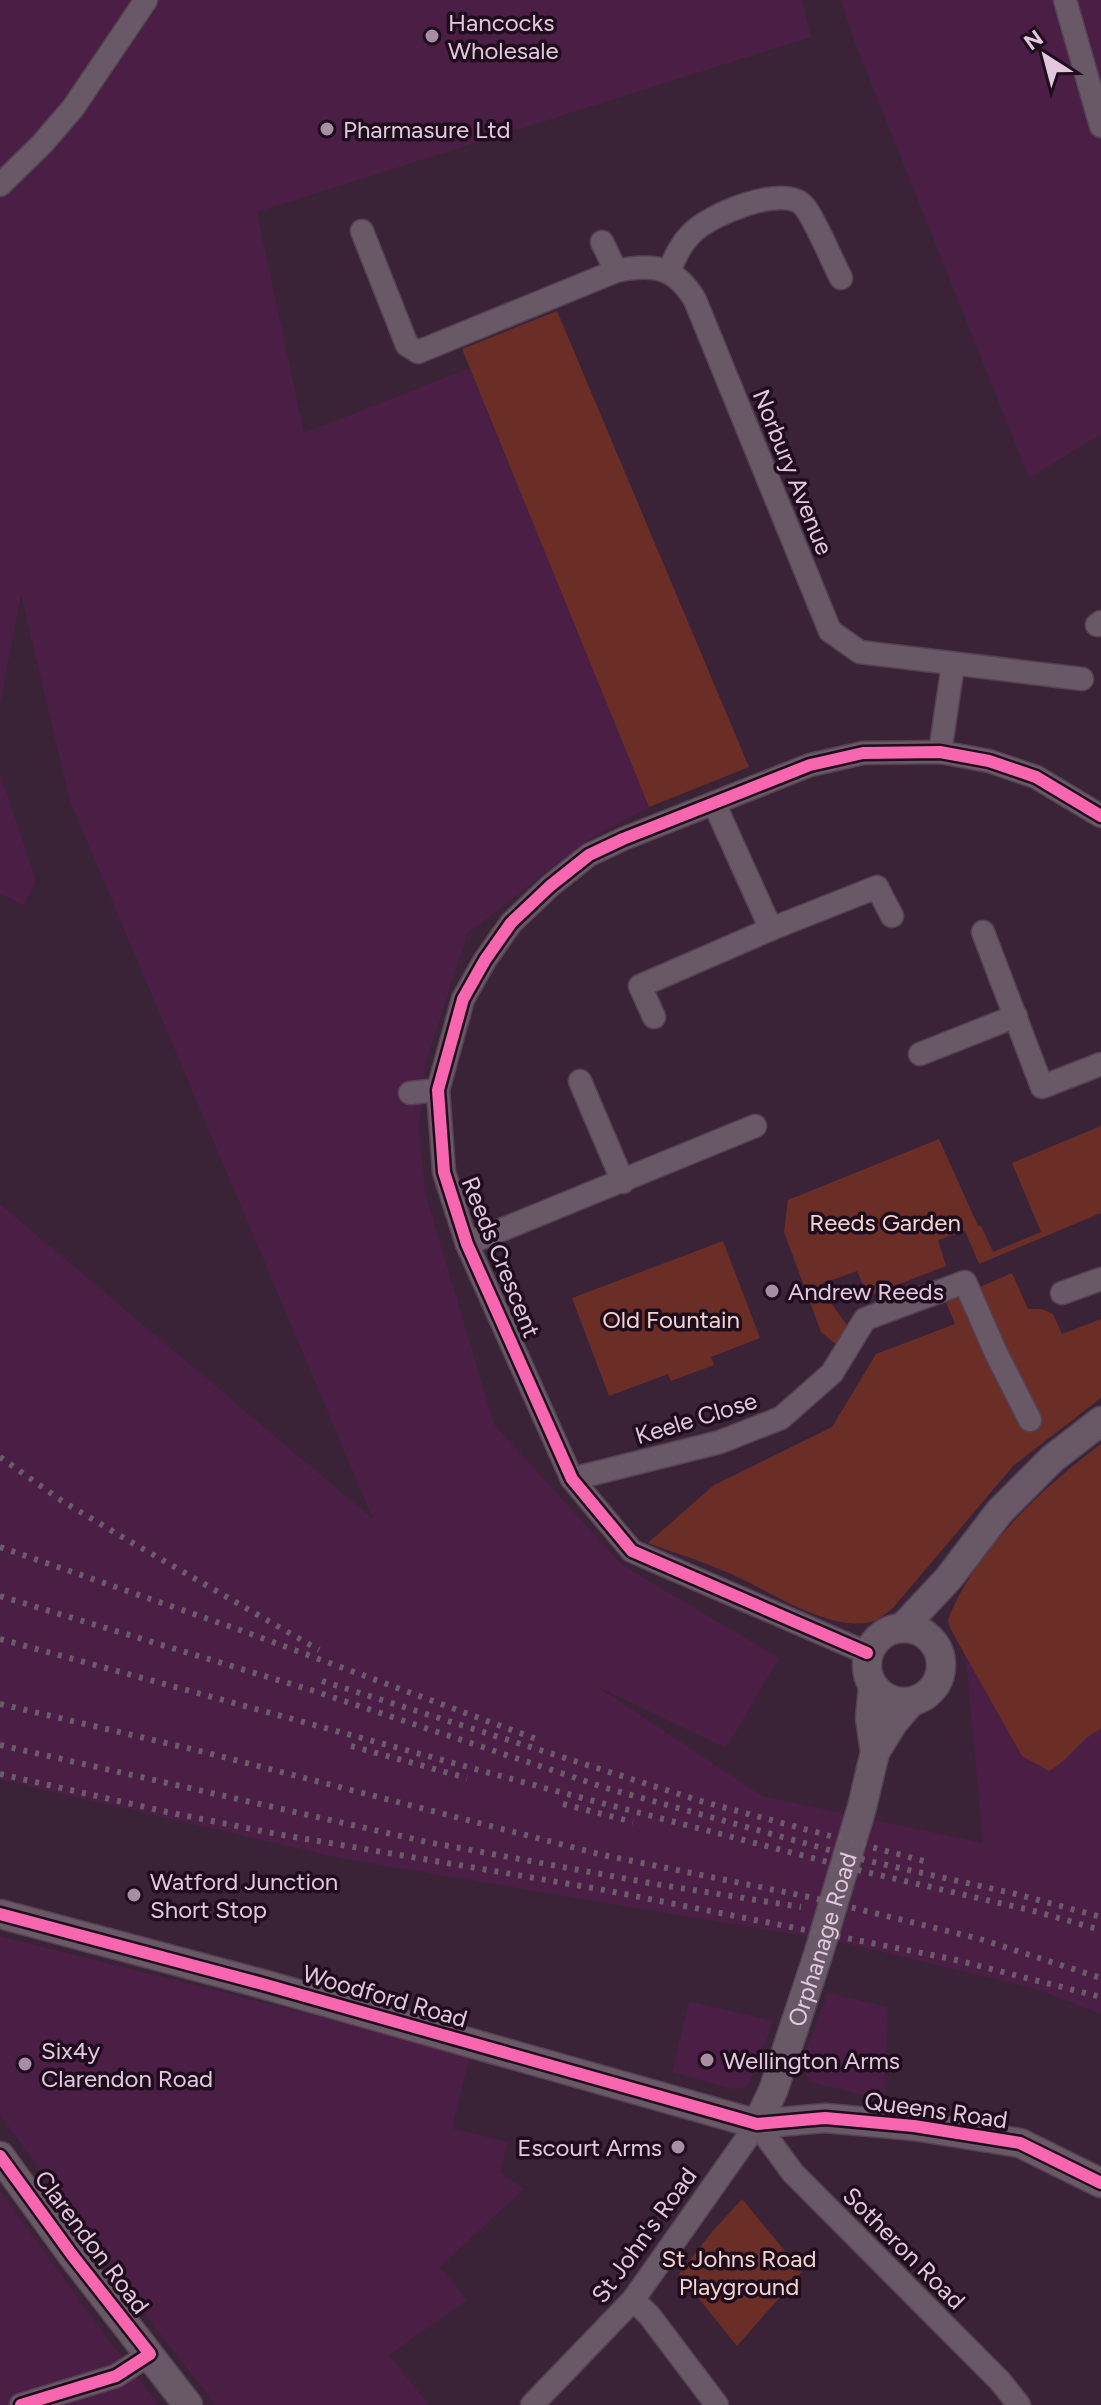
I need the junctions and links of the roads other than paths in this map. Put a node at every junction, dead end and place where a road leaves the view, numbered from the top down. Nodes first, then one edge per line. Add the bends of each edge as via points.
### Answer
1 (146, 0) edge
2 (1065, 0) edge
3 (1101, 126) edge
4 (0, 185) edge
5 (362, 231) dead end
6 (602, 242) dead end
7 (616, 271) junction
8 (669, 271) junction
9 (841, 278) dead end
10 (953, 665) junction
11 (1082, 679) dead end
12 (940, 752) junction
13 (714, 803) junction
14 (1101, 816) edge
15 (892, 916) dead end
16 (771, 929) junction
17 (983, 932) dead end
18 (1016, 1016) junction
19 (654, 1017) dead end
20 (920, 1054) dead end
21 (1101, 1064) edge
22 (580, 1081) dead end
23 (438, 1090) junction
24 (410, 1093) dead end
25 (755, 1126) dead end
26 (623, 1182) junction
27 (467, 1244) junction
28 (1101, 1279) edge
29 (1062, 1293) dead end
30 (1030, 1420) dead end
31 (1101, 1421) edge
32 (572, 1479) junction
33 (948, 1579) junction
34 (903, 1627) junction
35 (932, 1640) junction
36 (867, 1653) junction
37 (873, 1687) junction
38 (911, 1702) junction
39 (875, 1752) junction
40 (0, 1914) edge
41 (757, 2124) junction
42 (0, 2156) edge
43 (1101, 2183) edge
44 (633, 2300) junction
45 (150, 2354) junction
46 (21, 2405) edge
47 (188, 2405) edge
48 (532, 2405) edge
49 (717, 2405) edge
50 (1019, 2405) edge

1 - 4 street via 73,108
2 - 3 street
5 - 7 street via 407,345 418,352
6 - 7 street
7 - 8 street via 639,266
8 - 9 street via 692,232 713,217 770,198 790,197 803,206
8 - 10 street, Norbury Avenue via 695,300 830,631 860,652
10 - 11 street, Norbury Avenue
10 - 12 street
12 - 13 street, Reeds Crescent via 863,753 810,765
12 - 14 street, Reeds Crescent via 1036,777
13 - 16 street
13 - 23 street, Reeds Crescent via 589,855 511,923 463,999
15 - 16 street via 877,887
16 - 19 street via 640,986
17 - 18 street
18 - 20 street
18 - 21 street via 1042,1087
22 - 26 street
23 - 24 street
23 - 27 street, Reeds Crescent via 444,1172
25 - 26 street
26 - 27 street
27 - 32 street, Reeds Crescent
28 - 29 street
30 - 32 street, Keele Close via 965,1282 865,1319 832,1373 781,1418 720,1442
31 - 33 street, Orphanage Road via 1052,1459 1000,1511
32 - 36 street, Reeds Crescent via 632,1551
33 - 34 street, Orphanage Road
33 - 35 street, Orphanage Road
34 - 35 street
34 - 36 street, Orphanage Road via 875,1639
35 - 38 street, Orphanage Road via 940,1653 937,1684
36 - 37 street, Orphanage Road via 865,1665
37 - 38 street via 895,1702
37 - 39 street, Orphanage Road
38 - 39 street, Orphanage Road
39 - 41 street, Orphanage Road via 818,1955
40 - 41 street, Woodford Road
41 - 43 street, Queens Road via 825,2118 1020,2143
41 - 44 street, St John's Road
41 - 50 street, Sotheron Road via 793,2173
42 - 45 street, Clarendon Road
44 - 48 street, St John's Road
44 - 49 street
45 - 46 street via 116,2376
45 - 47 street, Clarendon Road

